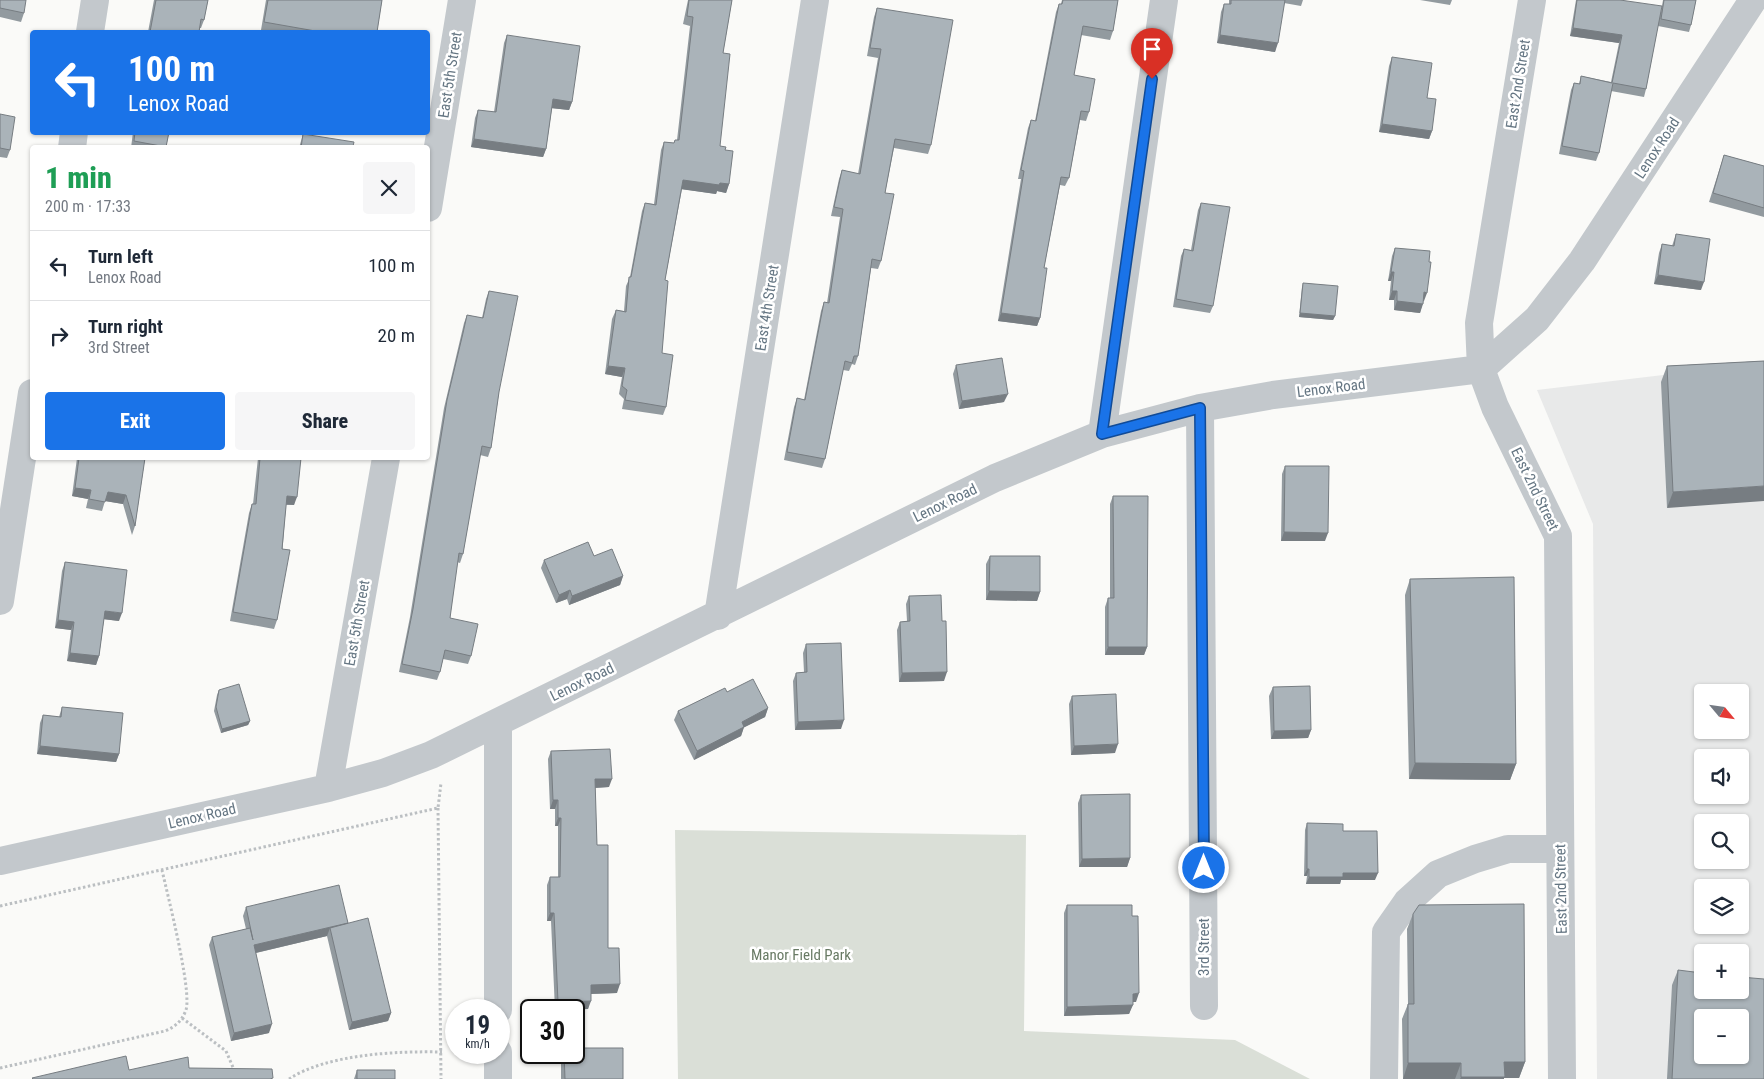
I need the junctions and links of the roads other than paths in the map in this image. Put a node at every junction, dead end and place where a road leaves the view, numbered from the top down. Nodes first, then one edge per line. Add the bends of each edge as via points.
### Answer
1 (95, 0) edge
2 (462, 0) edge
3 (815, 0) edge
4 (1164, 0) edge
5 (1532, 0) edge
6 (1753, 0) edge
7 (90, 30) edge
8 (430, 196) edge
9 (1481, 369) junction
10 (30, 406) edge
11 (1200, 408) junction
12 (1102, 434) junction
13 (386, 460) edge
14 (0, 601) edge
15 (718, 616) junction
16 (498, 723) junction
17 (328, 788) junction
18 (1560, 849) junction
19 (0, 861) edge
20 (498, 999) edge
21 (1204, 1006) dead end
22 (498, 1064) edge
23 (498, 1079) edge
24 (1384, 1079) edge
25 (1562, 1079) edge

1 - 7 street
2 - 8 street, East 5th Street
3 - 15 street, East 4th Street
4 - 12 street
5 - 9 street, East 2nd Street via 1479,323
6 - 9 street, Lenox Road via 1582,261 1537,319
9 - 11 street, Lenox Road via 1273,395
9 - 18 street, East 2nd Street via 1495,407 1558,536
10 - 14 street
11 - 12 street, Lenox Road
11 - 21 street, 3rd Street
12 - 15 street, Lenox Road via 996,478
13 - 17 street, East 5th Street
15 - 16 street, Lenox Road
16 - 17 street, Lenox Road via 430,756
16 - 20 street
17 - 19 street, Lenox Road
18 - 24 street via 1508,849 1474,858 1438,874 1407,902 1386,932
18 - 25 street, East 2nd Street
22 - 23 street

